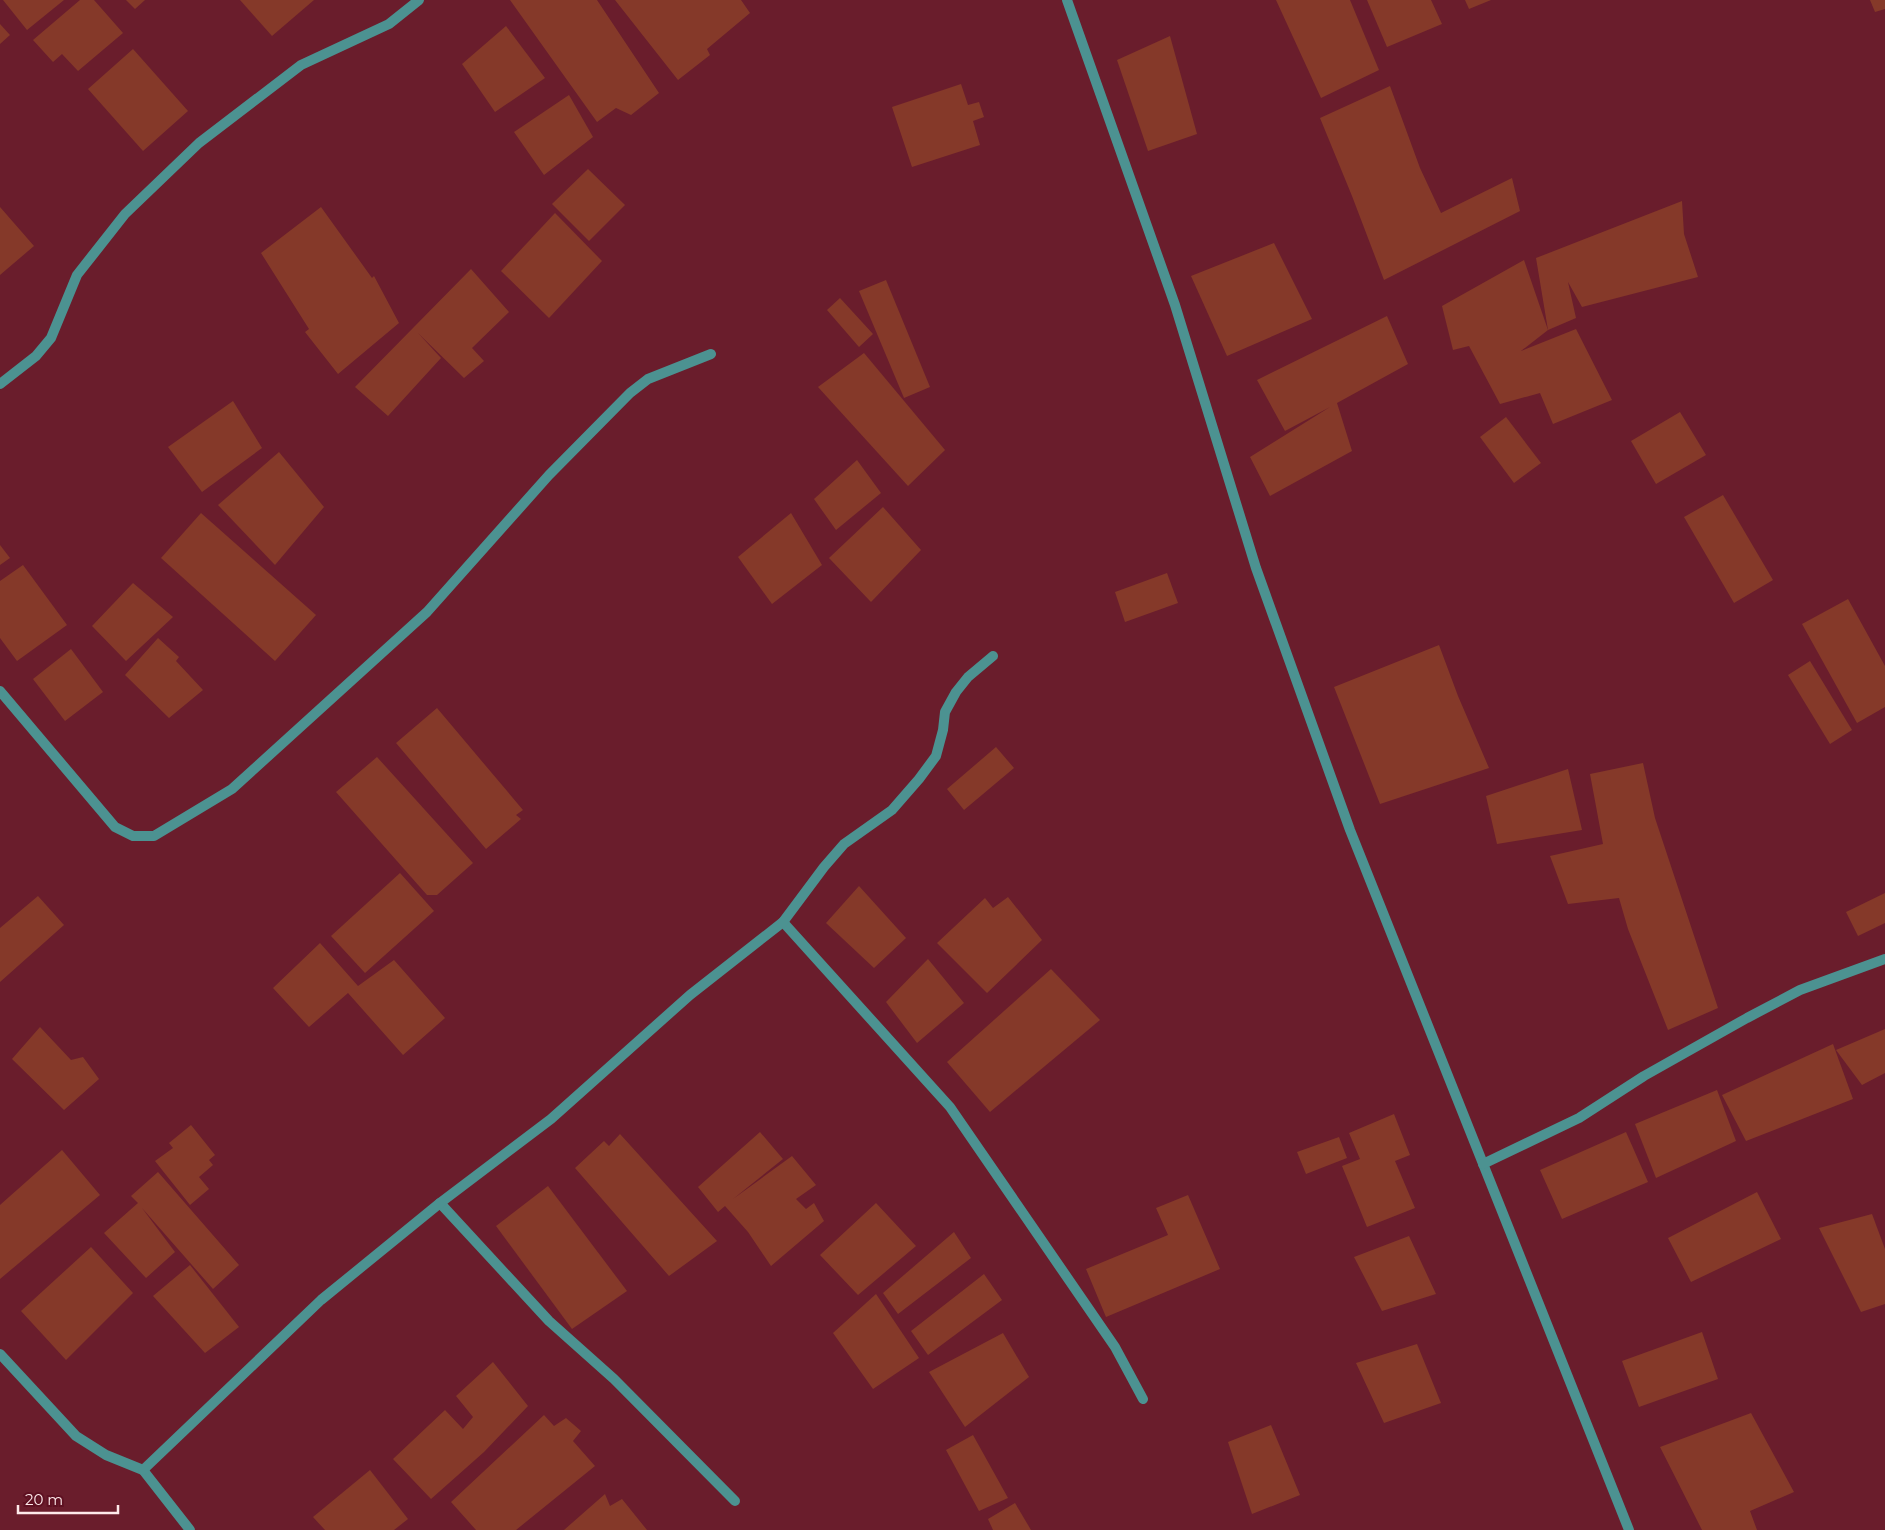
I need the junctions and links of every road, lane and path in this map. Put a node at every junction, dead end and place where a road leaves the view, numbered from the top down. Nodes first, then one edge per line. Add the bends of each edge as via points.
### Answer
1 (419, 0) edge
2 (1067, 0) edge
3 (711, 354) dead end
4 (0, 384) edge
5 (993, 656) dead end
6 (0, 691) edge
7 (783, 922) junction
8 (1885, 960) edge
9 (1483, 1164) junction
10 (440, 1203) junction
11 (0, 1354) edge
12 (1143, 1399) dead end
13 (142, 1470) junction
14 (735, 1501) dead end
15 (190, 1530) edge
16 (1629, 1530) edge

1 - 4 street via 389,24 301,65 199,143 125,214 77,275 50,338 36,356
2 - 9 street via 1175,306 1256,568 1350,830
3 - 6 street via 648,379 630,393 549,476 427,612 232,789 154,836 133,836 115,827
5 - 7 street via 968,676 956,692 945,712 936,756 919,779 892,810 844,844
7 - 10 street via 690,995 551,1119
7 - 12 street via 950,1107 1115,1347
8 - 9 street via 1800,990 1644,1076 1579,1118
9 - 16 street
10 - 13 street via 321,1300
10 - 14 street via 549,1321 614,1379
11 - 13 street via 76,1436 106,1455
13 - 15 street

